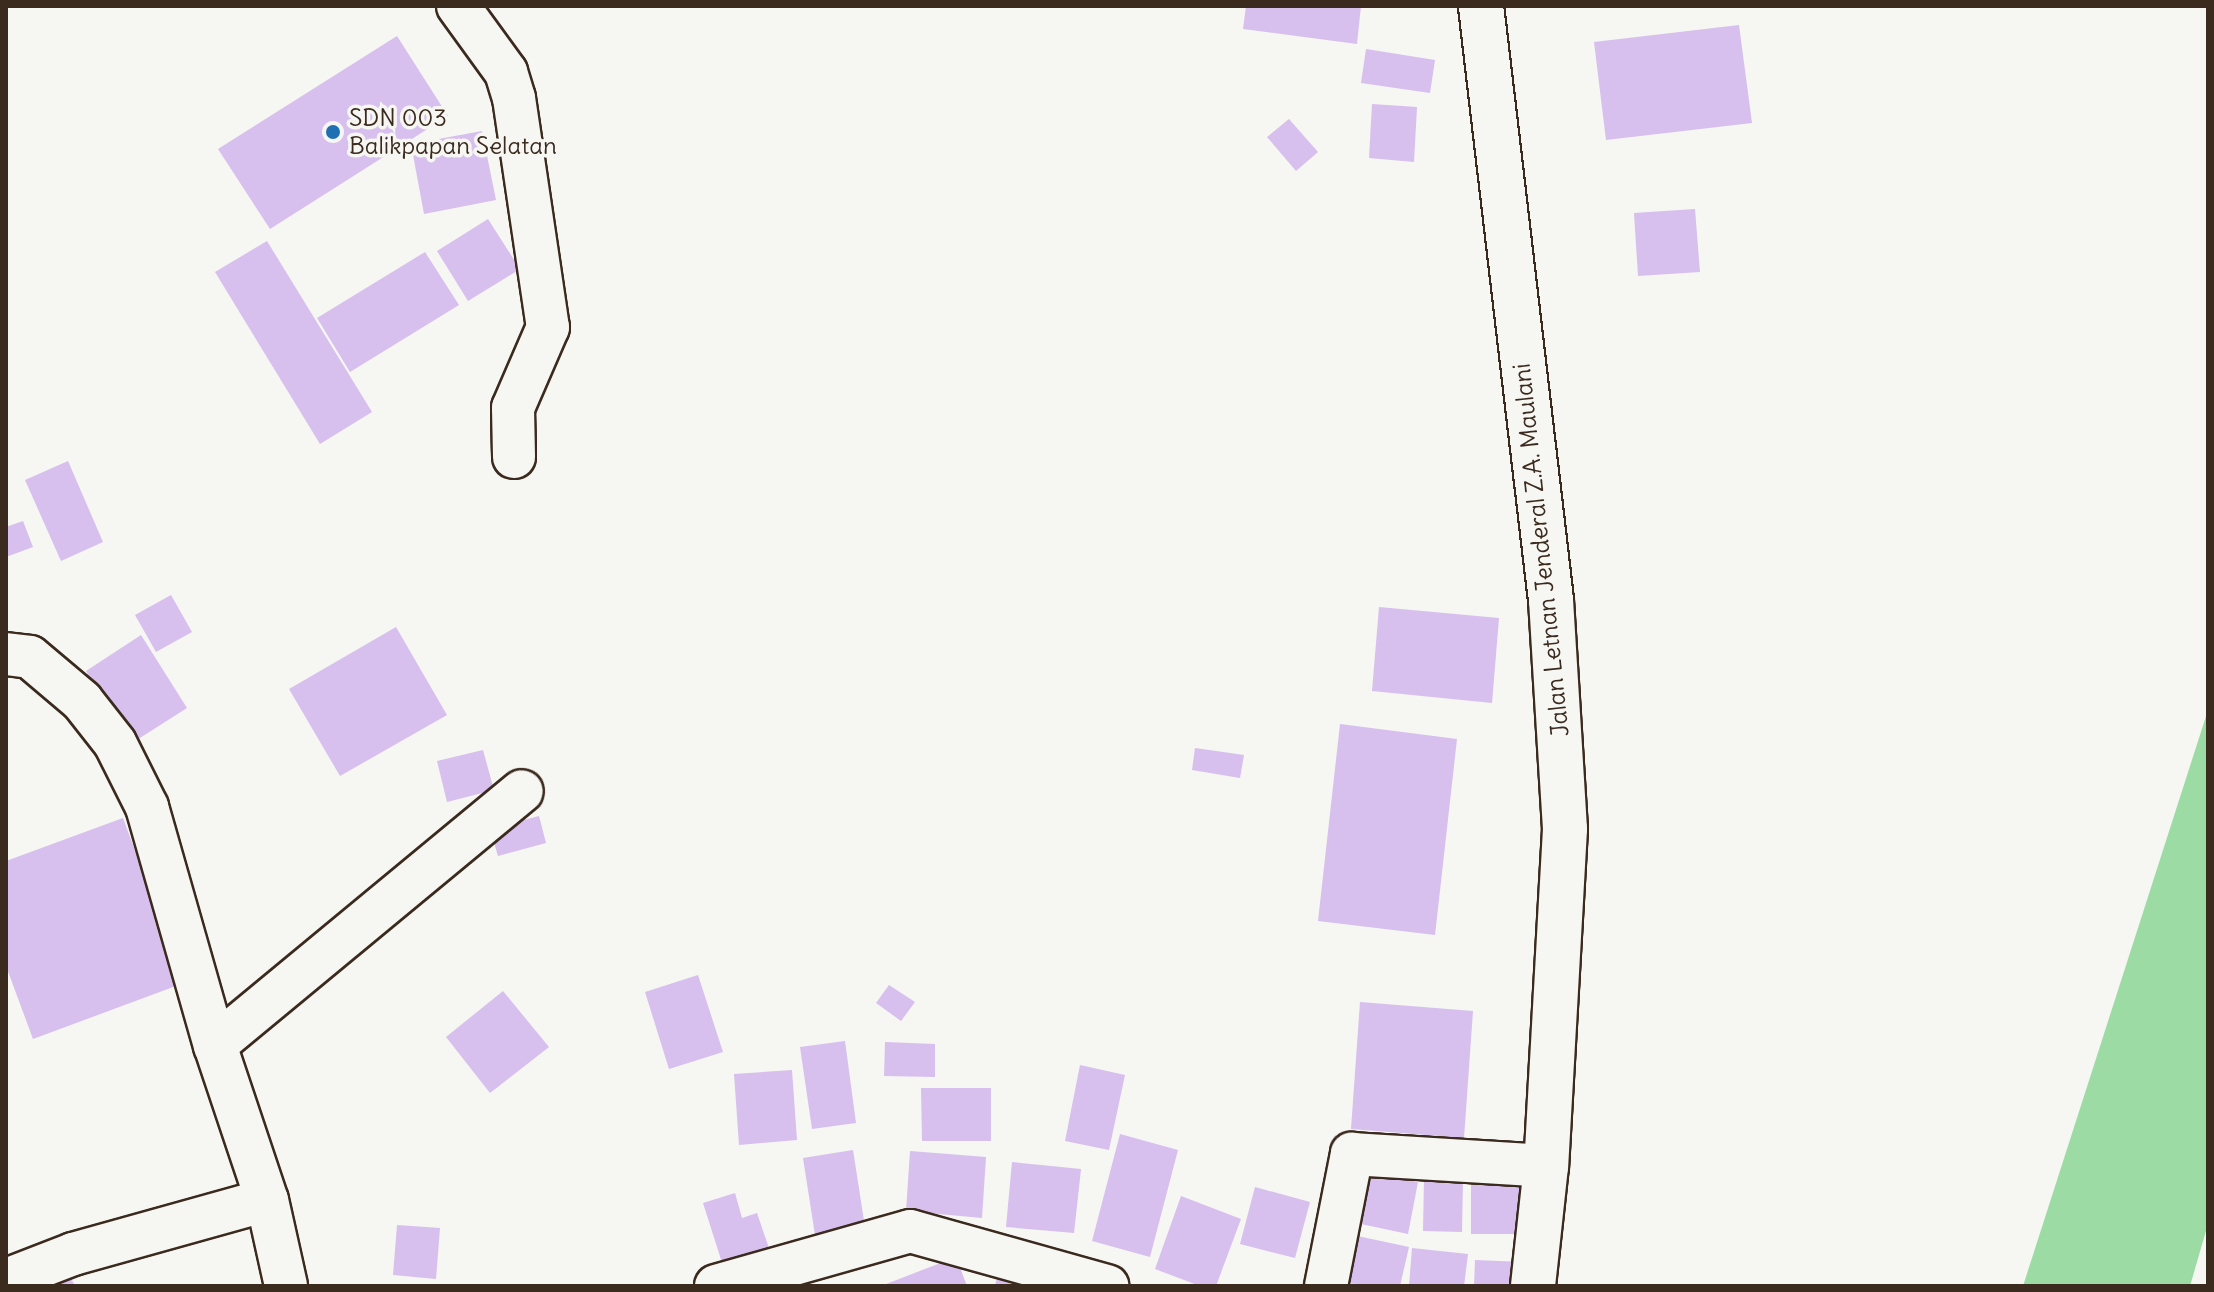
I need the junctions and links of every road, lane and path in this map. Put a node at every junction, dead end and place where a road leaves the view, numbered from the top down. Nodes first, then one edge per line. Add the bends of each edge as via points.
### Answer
1 (458, 6) edge
2 (1481, 6) edge
3 (514, 457) dead end
4 (6, 654) edge
5 (522, 791) dead end
6 (215, 1045) junction
7 (1546, 1166) junction
8 (267, 1200) junction
9 (6, 1280) edge
10 (286, 1286) edge
11 (716, 1286) edge
12 (1107, 1286) edge
13 (1326, 1286) edge
14 (1533, 1286) edge

1 - 3 street via 506,72 514,98 548,327 513,408
2 - 7 street, Jalan Letnan Jenderal Z.A. Maulani via 1551,600 1565,814
4 - 6 street via 30,657 82,701 115,743 147,807
5 - 6 street
6 - 8 street
7 - 13 street via 1352,1154
7 - 14 street, Jalan Letnan Jenderal Z.A. Maulani
8 - 9 street via 73,1254
8 - 10 street
11 - 12 street via 910,1231

